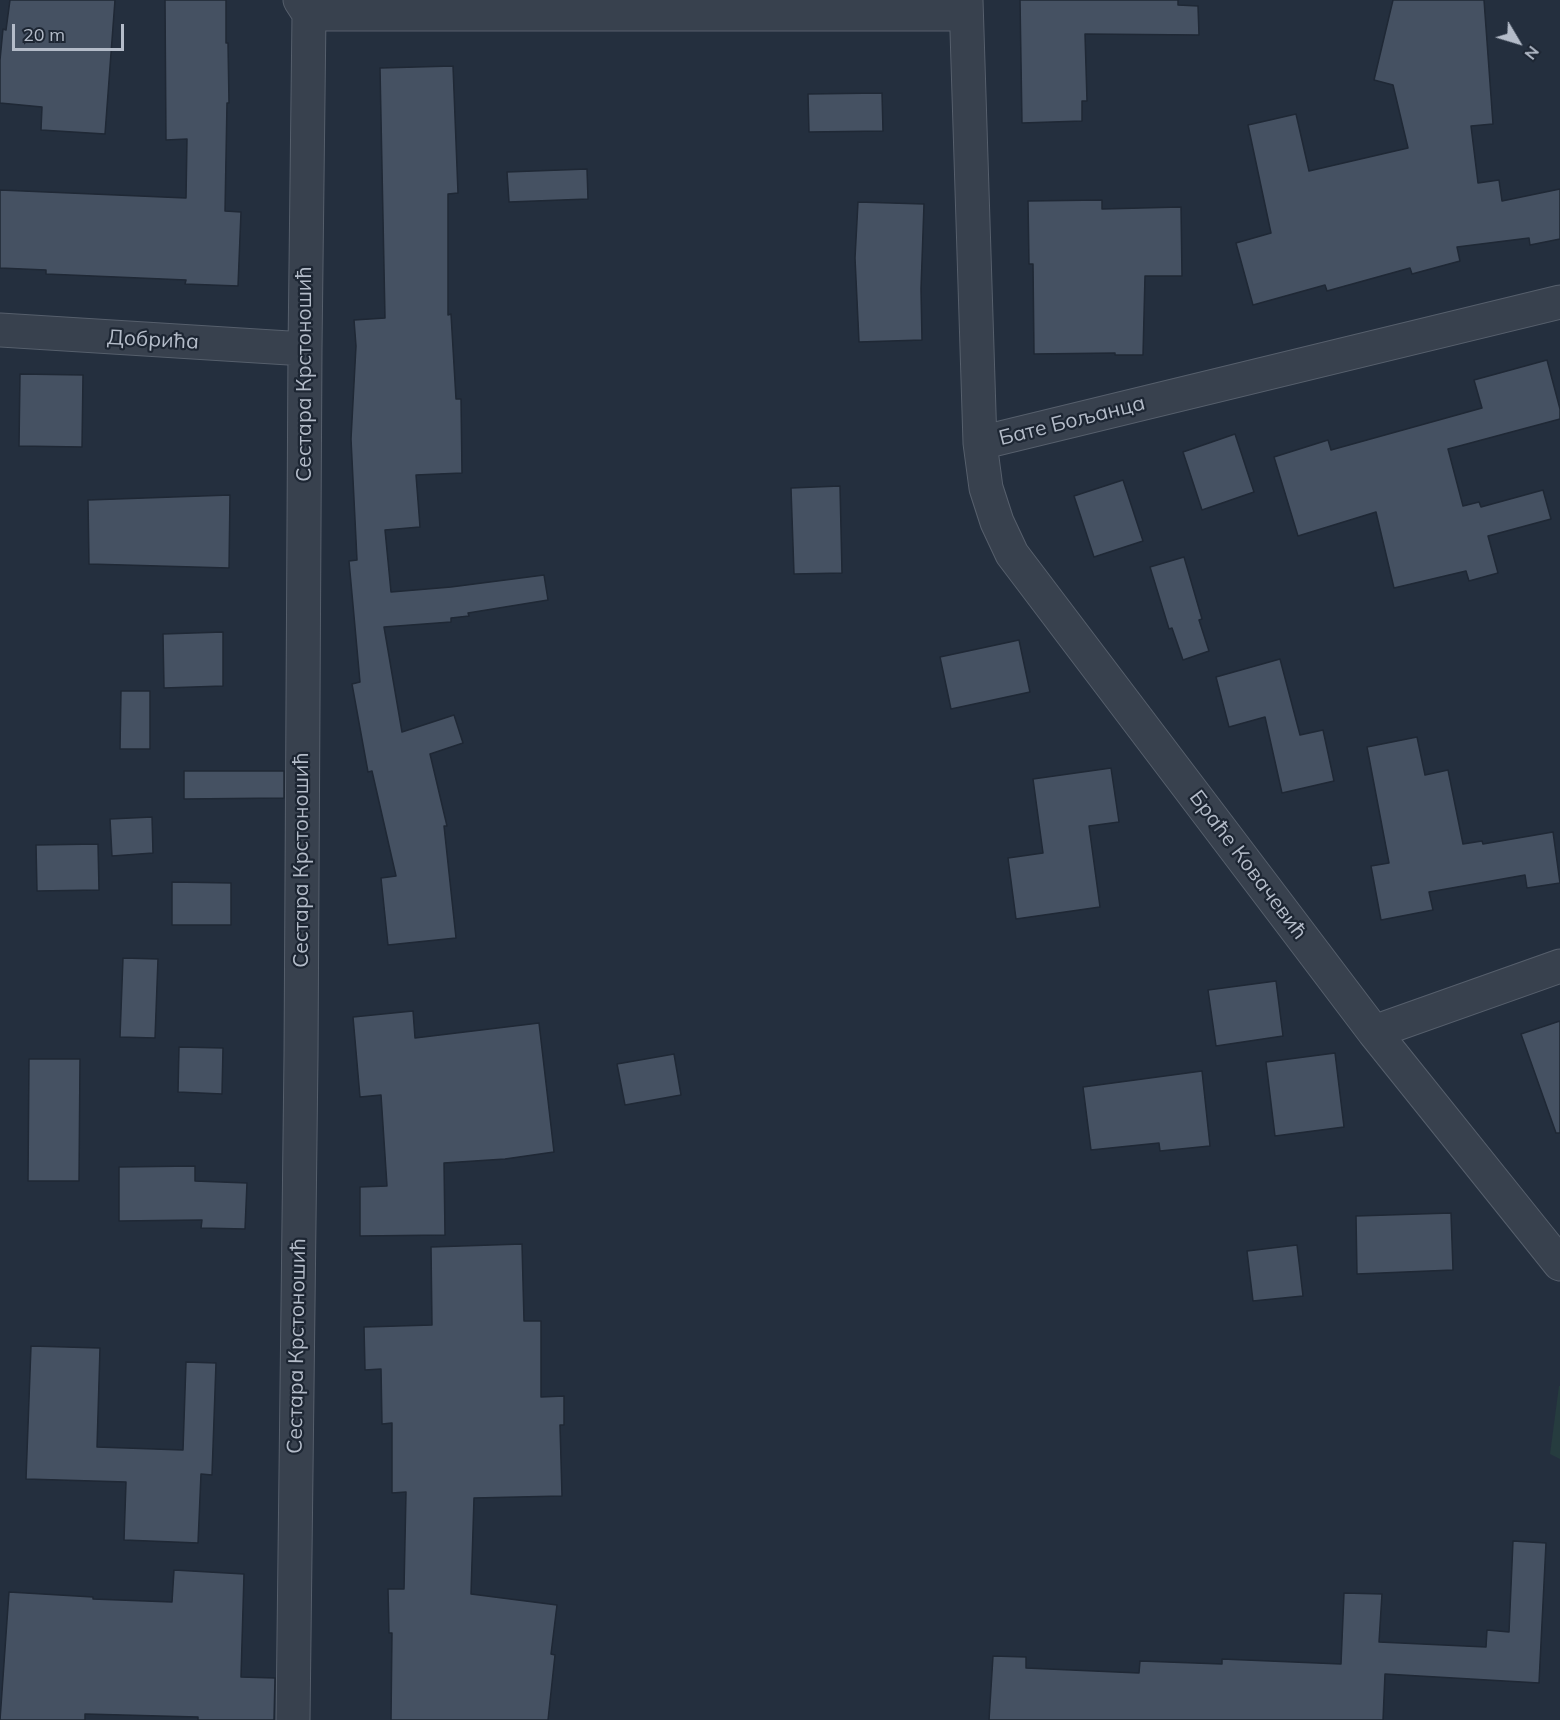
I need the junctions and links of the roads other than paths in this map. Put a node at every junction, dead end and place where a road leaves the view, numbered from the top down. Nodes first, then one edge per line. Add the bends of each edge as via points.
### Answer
1 (308, 4) edge
2 (966, 7) edge
3 (1560, 302) edge
4 (0, 330) edge
5 (305, 349) junction
6 (980, 443) junction
7 (1560, 966) edge
8 (1374, 1032) junction
9 (1560, 1264) edge
10 (293, 1720) edge

1 - 2 street
1 - 5 street, Сестара Крстоношић
2 - 6 street, Бате Бољанца
3 - 6 street, Бате Бољанца
4 - 5 street, Добрића
5 - 10 street, Сестара Крстоношић
6 - 8 street, Браће Ковачевић via 986,488 1012,554
7 - 8 street
8 - 9 street, Браће Ковачевић

